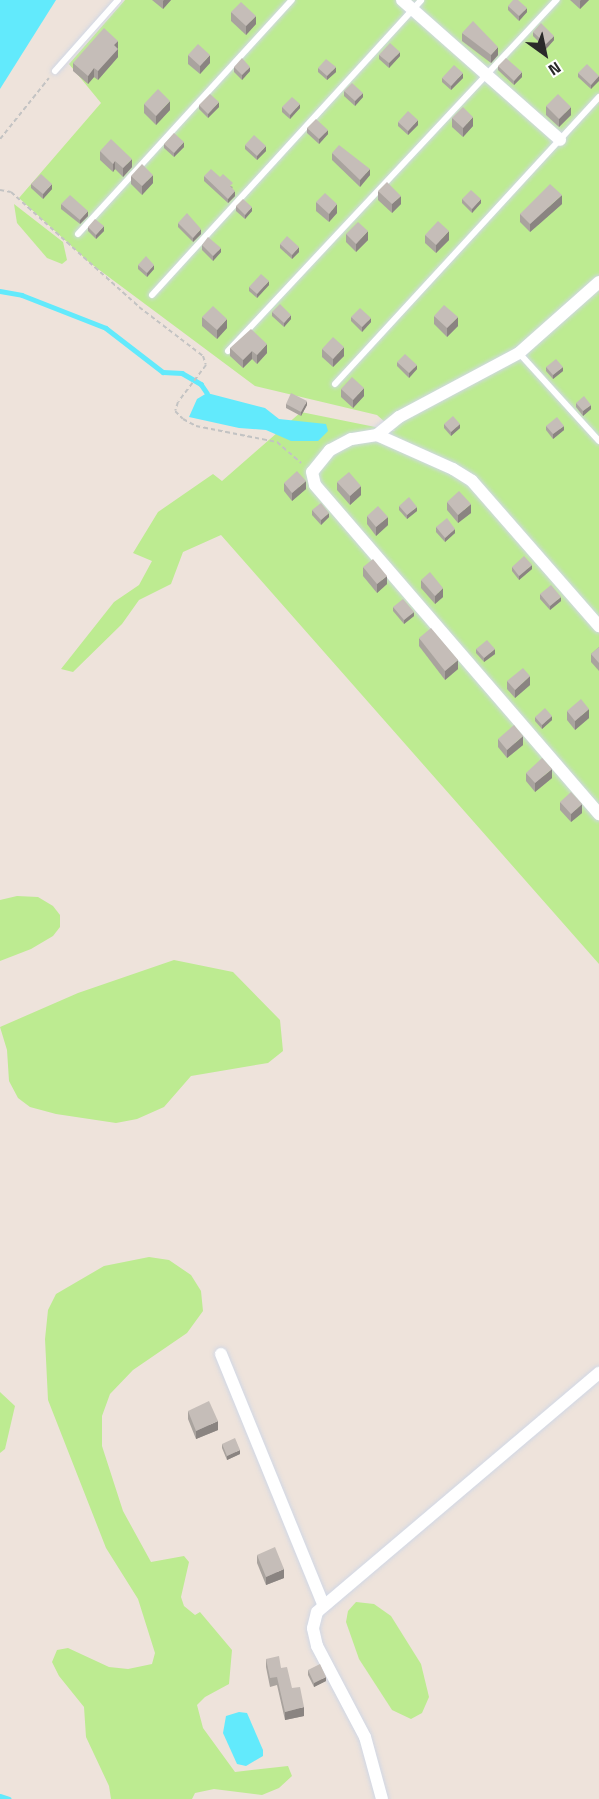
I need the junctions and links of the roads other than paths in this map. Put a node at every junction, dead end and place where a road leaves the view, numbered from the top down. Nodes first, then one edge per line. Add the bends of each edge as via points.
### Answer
1 (118, 0) edge
2 (292, 0) edge
3 (402, 0) edge
4 (557, 0) edge
5 (416, 5) edge
6 (55, 71) road end
7 (488, 74) junction
8 (599, 98) edge
9 (560, 140) junction
10 (78, 234) dead end
11 (599, 282) edge
12 (152, 295) dead end
13 (228, 351) edge
14 (519, 353) junction
15 (335, 384) dead end
16 (377, 435) junction
17 (599, 441) edge
18 (599, 626) edge
19 (599, 814) edge
20 (221, 1354) dead end
21 (599, 1373) edge
22 (322, 1604) junction
23 (382, 1799) edge

1 - 6 lane
2 - 10 lane
3 - 5 street
4 - 7 lane
5 - 7 street
5 - 12 lane
7 - 9 street
7 - 13 lane
8 - 9 lane
9 - 15 lane
11 - 14 street
14 - 16 street via 399,417
14 - 17 lane
16 - 18 street via 472,481
16 - 19 street via 351,439 330,450 312,472 315,485
20 - 22 street
21 - 22 street
22 - 23 street via 314,1622 315,1638 365,1737

